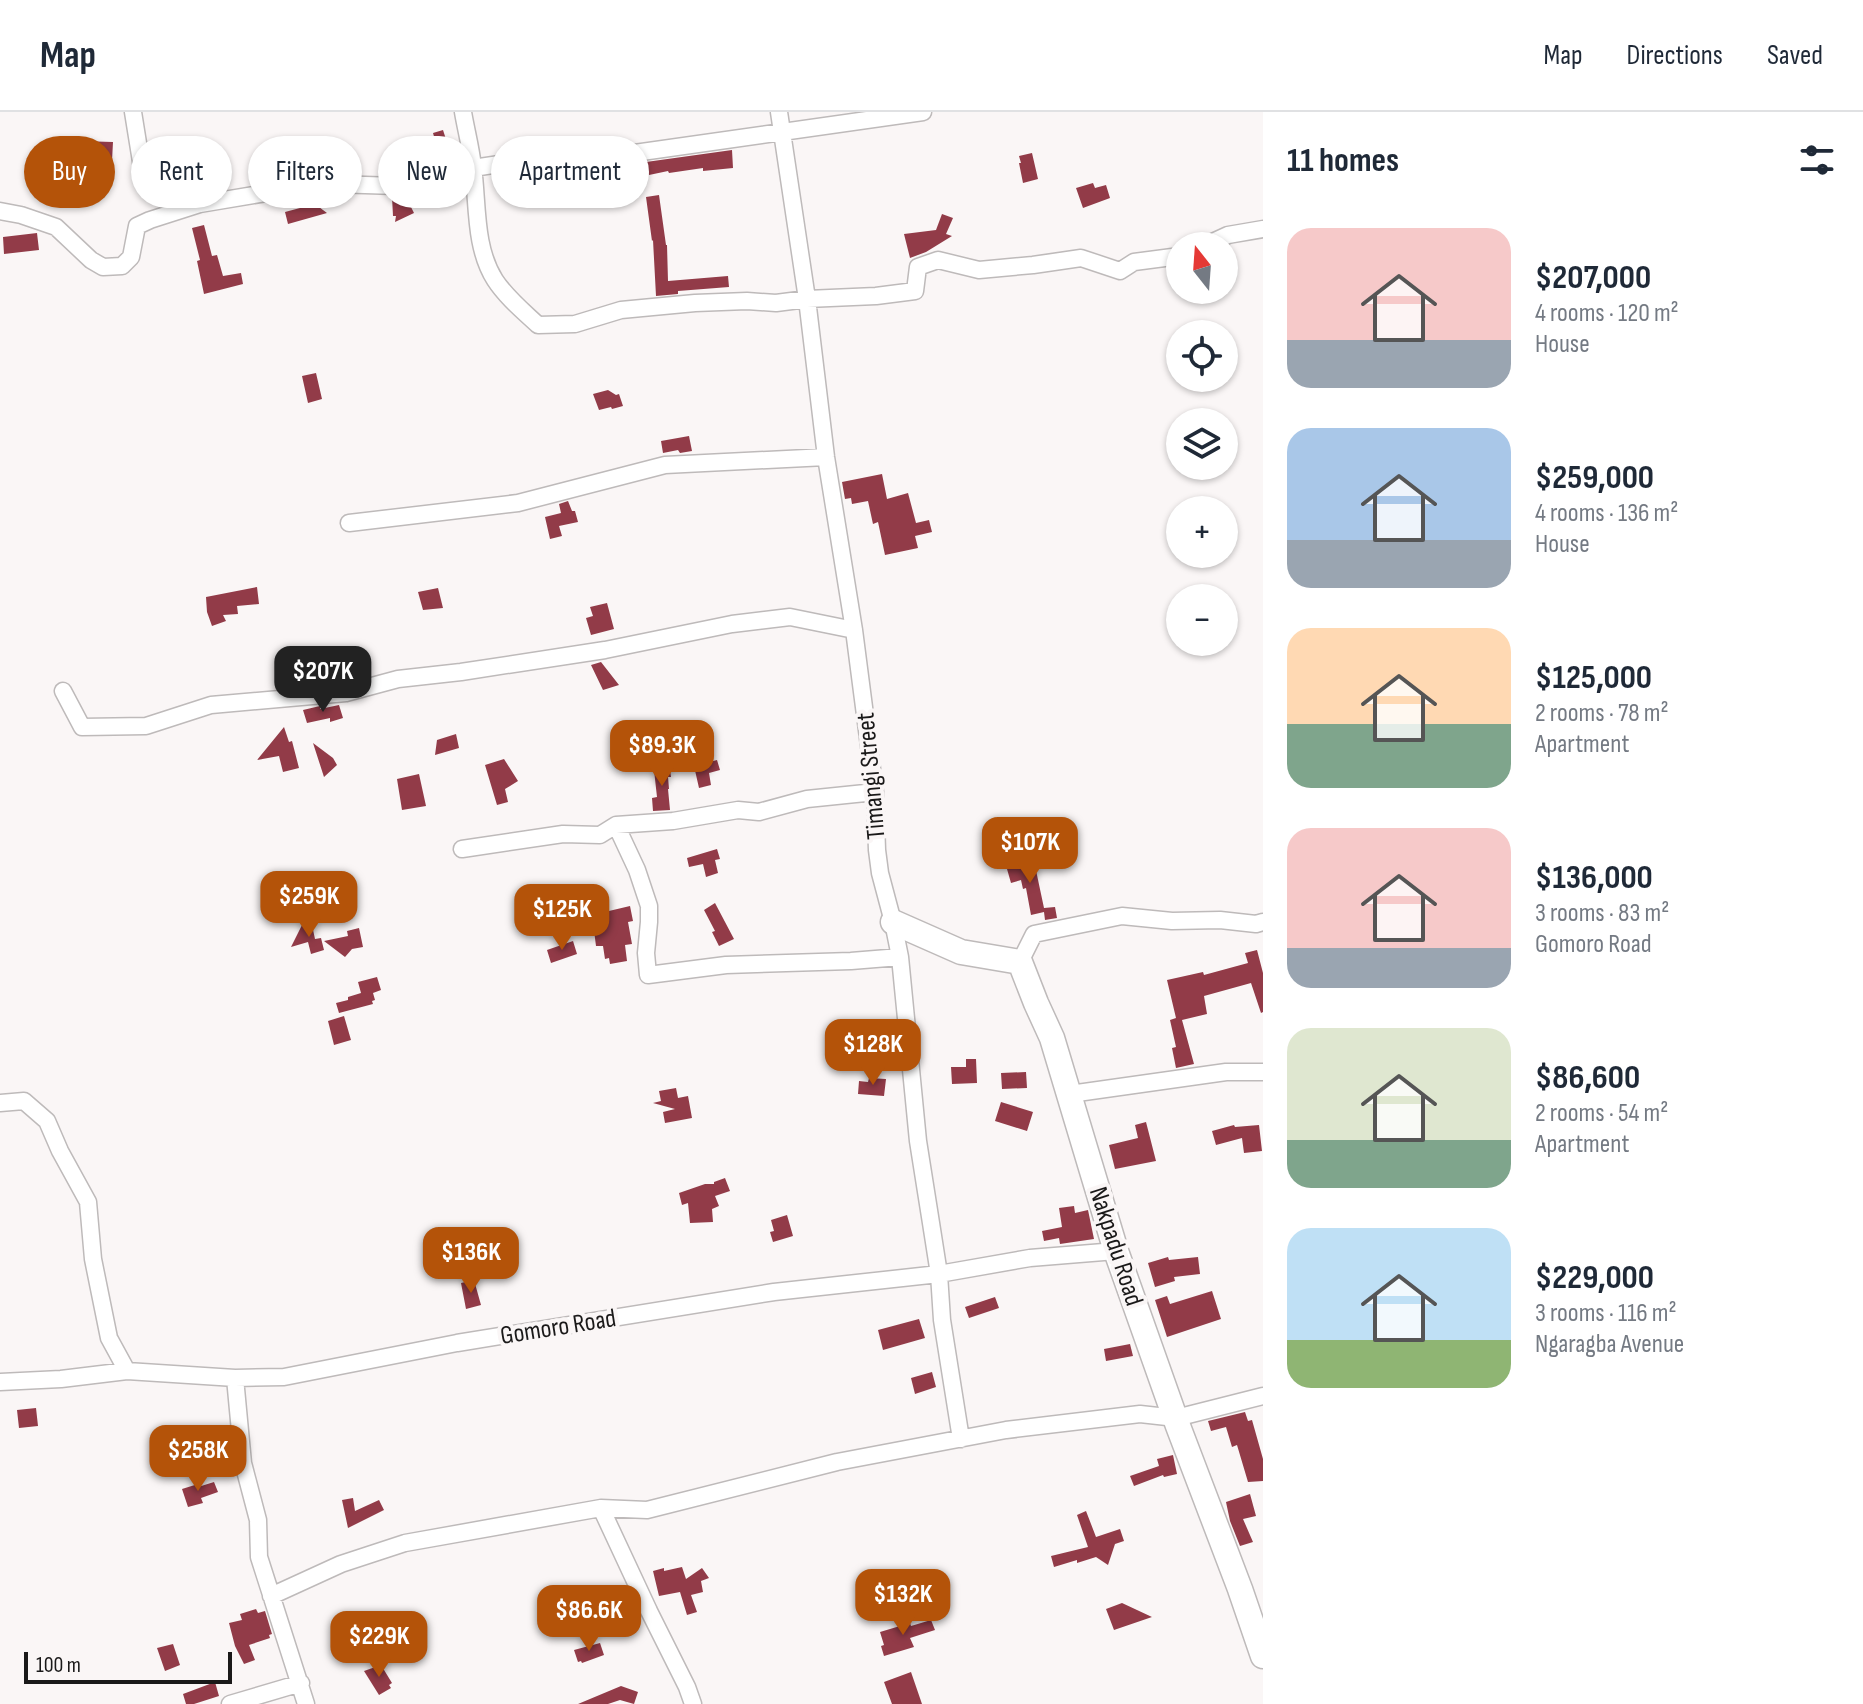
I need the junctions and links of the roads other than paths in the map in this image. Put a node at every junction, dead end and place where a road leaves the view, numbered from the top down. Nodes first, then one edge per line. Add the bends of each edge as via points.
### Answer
1 (133, 112) edge
2 (463, 112) edge
3 (779, 112) edge
4 (923, 112) edge
5 (781, 133) junction
6 (137, 136) edge
7 (467, 136) edge
8 (475, 168) edge
9 (378, 185) edge
10 (232, 199) edge
11 (475, 203) edge
12 (188, 208) edge
13 (0, 211) edge
14 (1263, 229) edge
15 (1238, 233) edge
16 (1166, 258) edge
17 (807, 299) junction
18 (826, 457) junction
19 (349, 523) dead end
20 (854, 630) junction
21 (63, 691) dead end
22 (875, 792) junction
23 (616, 825) junction
24 (462, 849) dead end
25 (893, 922) junction
26 (1263, 922) edge
27 (900, 957) junction
28 (1020, 962) junction
29 (1263, 1072) edge
30 (1070, 1094) junction
31 (0, 1103) edge
32 (1116, 1251) junction
33 (939, 1274) junction
34 (127, 1371) junction
35 (235, 1378) junction
36 (0, 1382) edge
37 (1263, 1396) edge
38 (1176, 1418) junction
39 (961, 1439) junction
40 (601, 1508) junction
41 (271, 1596) junction
42 (1263, 1656) edge
43 (301, 1683) junction
44 (230, 1704) edge
45 (306, 1704) edge
46 (693, 1704) edge

1 - 6 street
2 - 7 street
3 - 5 street, Timangi Street
4 - 5 street
5 - 8 street via 571,162 538,158
5 - 17 street, Timangi Street
9 - 10 street via 334,184
11 - 17 street via 484,256 495,279 538,325 575,324 621,310 680,304
12 - 13 street via 137,226 131,257 122,266 103,267 56,227
14 - 15 street
16 - 17 street via 1134,262 1120,271 1081,258 979,270 938,260 918,267 915,291
17 - 18 street, Timangi Street
18 - 19 street via 665,465 518,503
18 - 20 street, Timangi Street
20 - 21 street via 790,617 732,624 605,650 398,679 346,693 211,705 146,726 82,727
20 - 22 street, Timangi Street
22 - 23 street via 807,799 759,812
22 - 25 street, Timangi Street via 880,873
23 - 24 street via 600,835 563,834
23 - 27 street via 649,906 648,975 726,965
25 - 27 street, Timangi Street
25 - 28 street via 961,952
26 - 28 street via 1122,916 1034,934
27 - 33 street, Timangi Street via 918,1141
28 - 30 street, Nakpadu Road
29 - 30 street via 1226,1072
30 - 32 street, Nakpadu Road
31 - 34 street via 24,1101 47,1121 88,1202 109,1338
32 - 33 street, Gomoro Road via 1030,1258
32 - 38 street, Nakpadu Road
33 - 35 street, Gomoro Road via 774,1292 284,1377
33 - 39 street, Timangi Street
34 - 35 street, Gomoro Road
34 - 36 street, Gomoro Road
35 - 41 street via 243,1463
37 - 38 street
38 - 39 street via 1140,1414
38 - 42 street, Nakpadu Road
39 - 40 street via 837,1462 647,1510
40 - 41 street via 405,1543 341,1564
40 - 46 street
41 - 43 street
43 - 44 street
43 - 45 street

